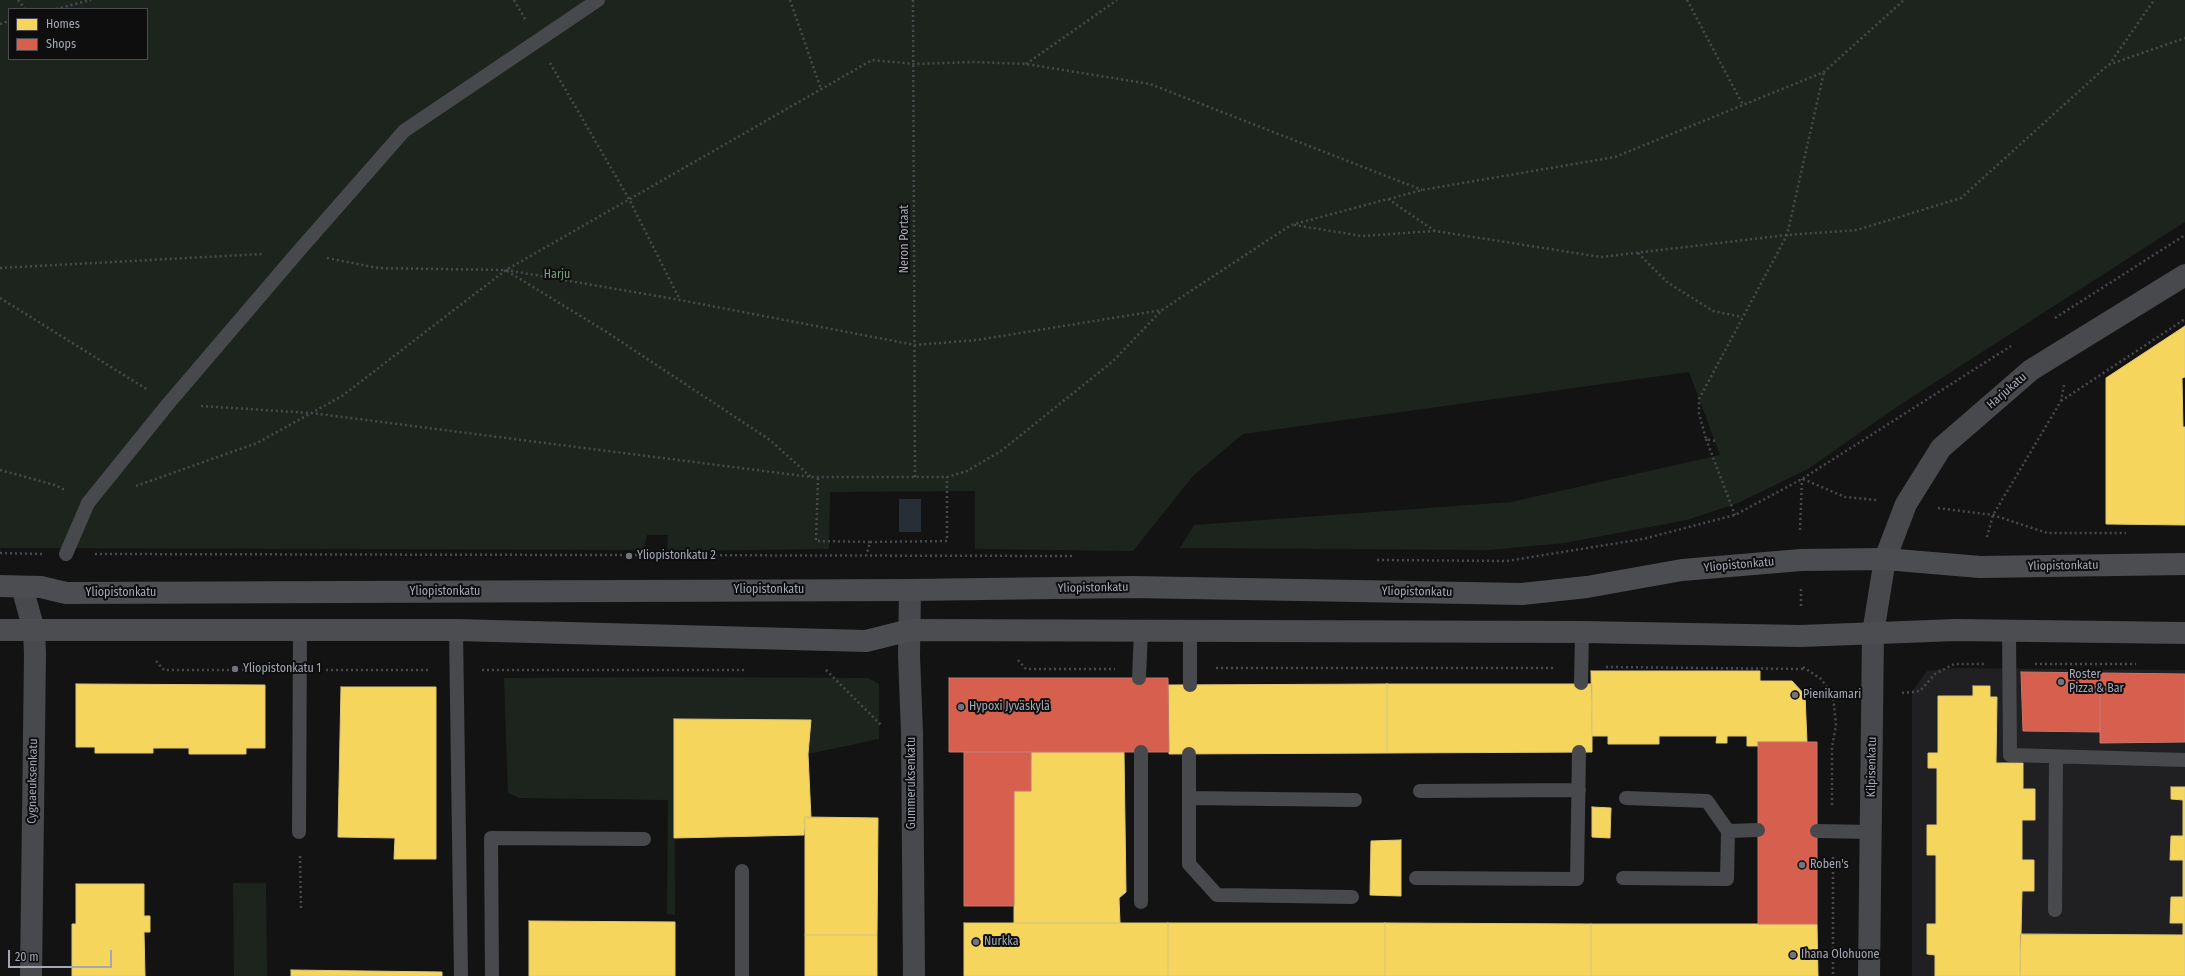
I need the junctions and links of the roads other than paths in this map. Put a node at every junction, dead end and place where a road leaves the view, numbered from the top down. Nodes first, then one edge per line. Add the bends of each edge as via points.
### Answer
1 (598, 0) edge
2 (2185, 275) edge
3 (66, 554) road end
4 (1885, 559) junction
5 (2185, 564) edge
6 (0, 586) edge
7 (22, 587) junction
8 (910, 590) junction
9 (0, 630) edge
10 (34, 630) junction
11 (300, 630) junction
12 (456, 630) junction
13 (910, 630) junction
14 (1141, 631) junction
15 (2009, 631) junction
16 (1190, 632) junction
17 (1582, 632) junction
18 (1873, 633) junction
19 (2185, 633) edge
20 (1139, 673) road end
21 (1581, 684) dead end
22 (1190, 685) dead end
23 (1141, 752) dead end
24 (1579, 752) dead end
25 (1189, 754) dead end
26 (2056, 757) junction
27 (2185, 760) edge
28 (1579, 790) junction
29 (1420, 791) dead end
30 (1189, 798) junction
31 (1626, 798) dead end
32 (1356, 800) dead end
33 (1758, 830) dead end
34 (1728, 831) junction
35 (1817, 831) dead end
36 (299, 832) road end
37 (1872, 832) junction
38 (644, 839) dead end
39 (742, 871) dead end
40 (1416, 878) dead end
41 (1623, 878) dead end
42 (1352, 897) dead end
43 (1141, 902) dead end
44 (2055, 910) dead end
45 (31, 976) edge
46 (461, 976) edge
47 (492, 976) edge
48 (742, 976) edge
49 (914, 976) edge
50 (1869, 976) edge

1 - 3 lane via 404,131 168,404 88,503
2 - 4 street, Harjukatu via 2031,370 1941,448 1906,504
4 - 5 main road, Yliopistonkatu via 1980,567
4 - 8 main road, Yliopistonkatu via 1801,560 1682,570 1587,587 1522,594 1132,587
4 - 18 street, Kilpisenkatu
6 - 7 main road, Yliopistonkatu
7 - 8 main road, Yliopistonkatu via 42,587 66,593
7 - 10 street, Cygnaeuksenkatu
8 - 13 street, Gummeruksenkatu
9 - 10 main road
10 - 11 main road
10 - 45 street, Cygnaeuksenkatu
11 - 12 main road
11 - 36 lane
12 - 13 main road via 866,641
12 - 46 lane
13 - 14 main road
13 - 49 street, Gummeruksenkatu
14 - 16 main road
14 - 20 lane
15 - 18 main road
15 - 19 main road
15 - 26 lane via 2010,755
16 - 17 main road
16 - 22 lane
17 - 18 main road via 1801,636
17 - 21 lane
18 - 37 street, Kilpisenkatu
23 - 43 lane
24 - 28 lane
25 - 30 lane
26 - 27 lane
26 - 44 lane
28 - 29 lane
28 - 40 lane via 1577,879
30 - 32 lane
30 - 42 lane via 1189,864 1217,895
31 - 34 lane via 1707,801
33 - 34 lane
34 - 41 lane via 1728,879
35 - 37 lane
37 - 50 street, Kilpisenkatu
38 - 47 lane via 491,838
39 - 48 lane

